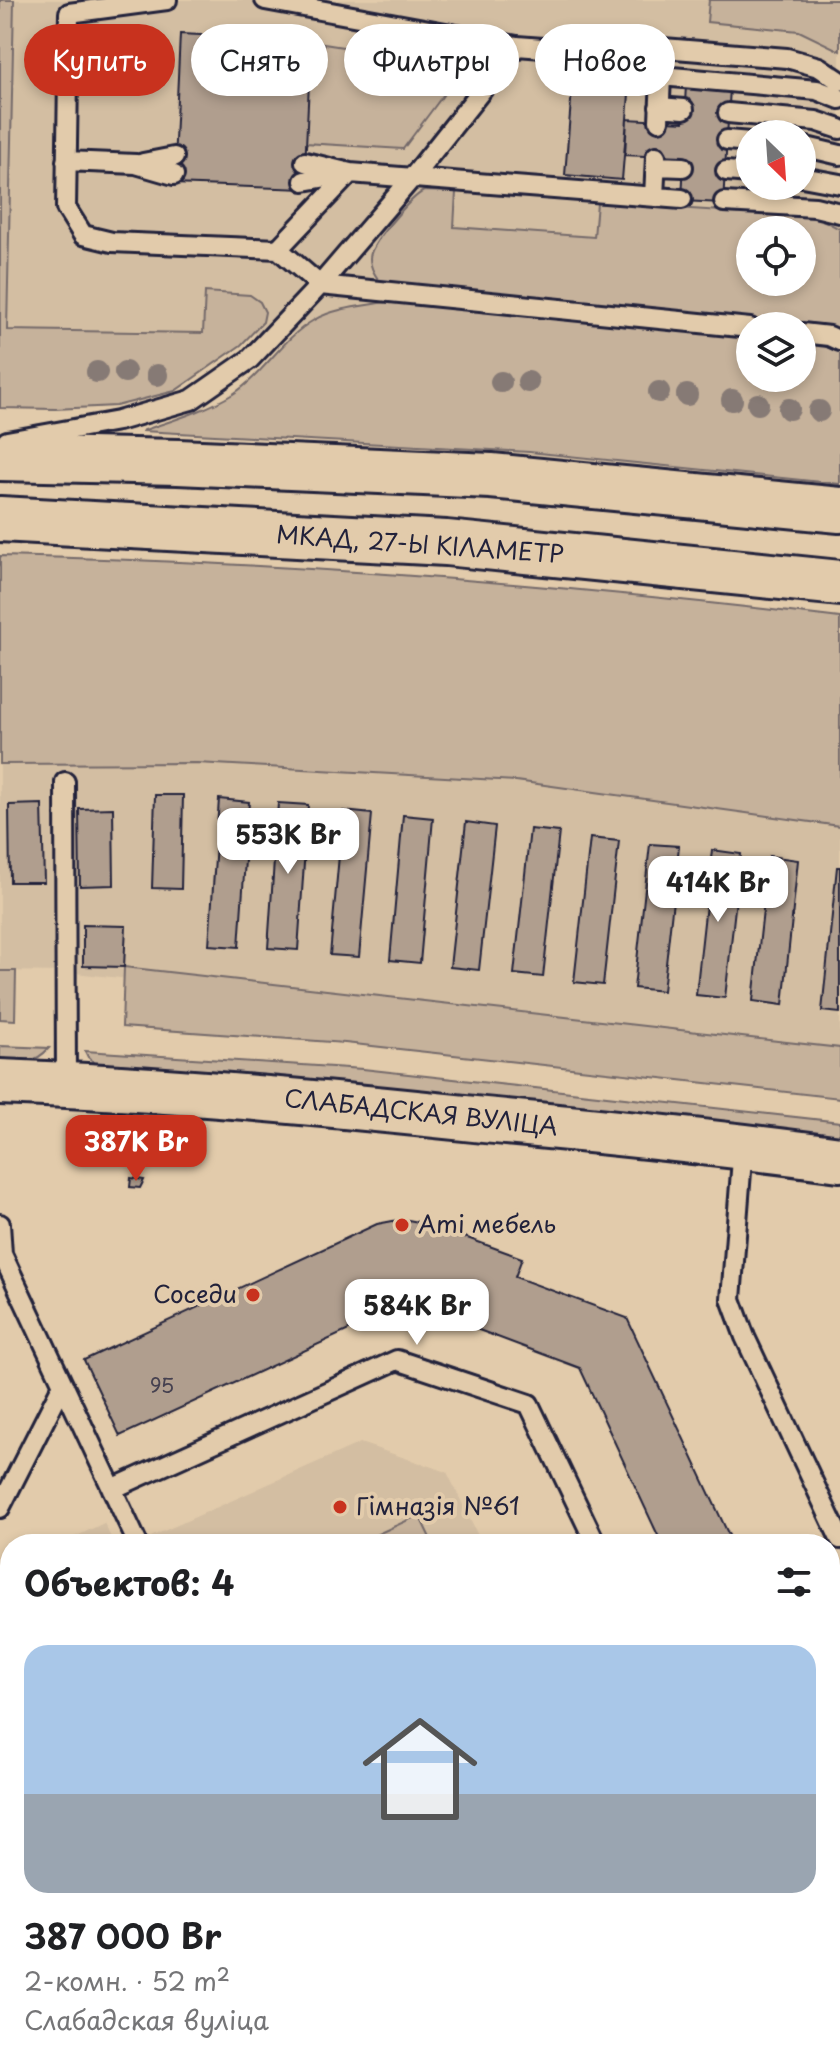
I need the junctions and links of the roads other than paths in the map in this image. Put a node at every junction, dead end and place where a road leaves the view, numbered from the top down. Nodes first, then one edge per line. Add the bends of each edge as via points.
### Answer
1 (167, 0) edge
2 (265, 0) edge
3 (396, 24) edge
4 (675, 49) edge
5 (675, 77) edge
6 (840, 81) edge
7 (477, 96) edge
8 (660, 96) edge
9 (840, 99) edge
10 (684, 109) dead end
11 (728, 113) dead end
12 (840, 129) edge
13 (727, 140) dead end
14 (736, 141) edge
15 (816, 149) edge
16 (840, 155) edge
17 (66, 161) junction
18 (305, 162) dead end
19 (174, 166) dead end
20 (683, 167) dead end
21 (726, 171) dead end
22 (736, 172) edge
23 (350, 173) junction
24 (412, 178) junction
25 (816, 180) edge
26 (304, 181) dead end
27 (840, 184) edge
28 (654, 197) junction
29 (682, 199) dead end
30 (724, 202) dead end
31 (840, 213) edge
32 (278, 249) junction
33 (320, 285) junction
34 (736, 327) edge
35 (816, 335) edge
36 (840, 341) edge
37 (0, 442) edge
38 (0, 458) edge
39 (840, 510) edge
40 (0, 519) edge
41 (840, 583) edge
42 (65, 782) dead end
43 (0, 1082) edge
44 (66, 1084) junction
45 (743, 1146) junction
46 (840, 1159) edge
47 (0, 1224) edge
48 (63, 1384) junction
49 (112, 1489) junction
50 (0, 1508) edge
51 (133, 1534) edge
52 (591, 1534) edge
53 (838, 1534) edge

1 - 17 lane via 69,13
2 - 3 lane
4 - 6 lane via 787,58 819,67
5 - 9 lane via 817,90
7 - 24 lane
8 - 10 lane via 659,114
11 - 12 lane via 816,121
13 - 14 lane
15 - 16 lane
17 - 19 lane
17 - 32 lane via 66,208 83,235 112,242
18 - 23 lane
20 - 28 lane via 656,161
21 - 22 lane
23 - 24 lane
23 - 26 lane
23 - 32 lane
24 - 28 lane
24 - 33 lane
25 - 27 lane
28 - 29 lane
30 - 31 lane
32 - 33 lane
33 - 34 lane
33 - 37 lane via 250,359 191,400 118,421
35 - 36 lane
38 - 39 main road via 491,476
40 - 41 main road, МКАД, 27-Ы КІЛАМЕТР via 446,543
42 - 44 lane
43 - 44 main road, СЛАБАДСКАЯ ВУЛІЦА
44 - 45 main road, СЛАБАДСКАЯ ВУЛІЦА via 280,1099
45 - 46 main road, СЛАБАДСКАЯ ВУЛІЦА
45 - 53 lane via 731,1299
47 - 48 lane via 2,1254
48 - 49 lane
48 - 50 lane
49 - 51 lane
49 - 52 lane via 397,1360 529,1404

